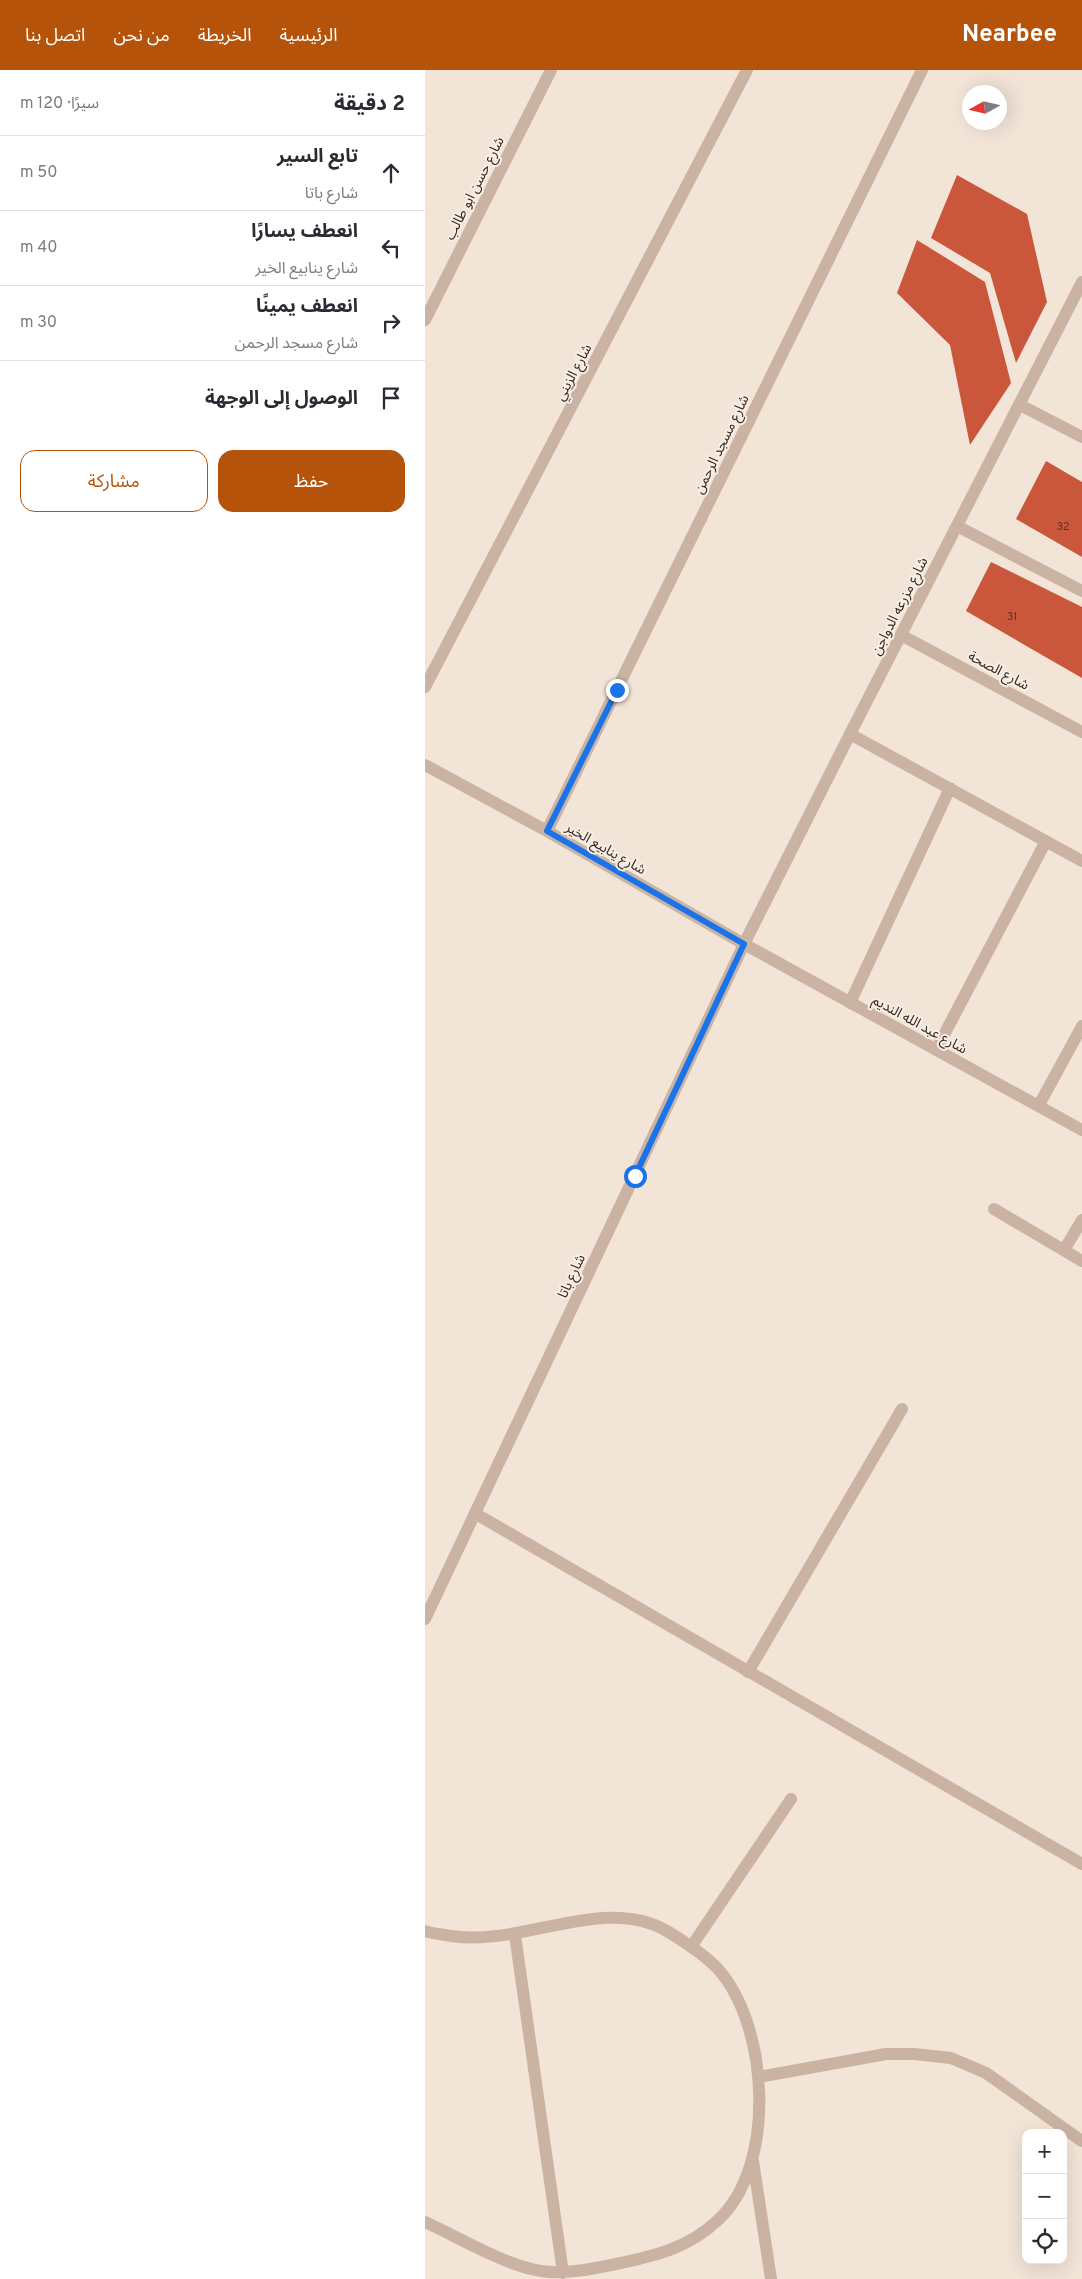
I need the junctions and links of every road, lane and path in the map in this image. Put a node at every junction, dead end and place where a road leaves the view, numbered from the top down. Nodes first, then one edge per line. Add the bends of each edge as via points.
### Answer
1 (551, 70) edge
2 (747, 70) edge
3 (922, 70) edge
4 (1082, 282) edge
5 (425, 320) edge
6 (1020, 405) junction
7 (1082, 437) edge
8 (957, 526) junction
9 (1082, 590) edge
10 (901, 635) junction
11 (425, 687) edge
12 (1082, 732) edge
13 (850, 734) junction
14 (425, 765) edge
15 (950, 788) junction
16 (547, 831) junction
17 (1046, 841) junction
18 (1082, 861) edge
19 (744, 944) junction
20 (850, 1003) junction
21 (1082, 1026) edge
22 (936, 1050) junction
23 (1039, 1105) junction
24 (1082, 1130) edge
25 (995, 1209) dead end
26 (1082, 1220) edge
27 (1064, 1250) junction
28 (1082, 1261) edge
29 (902, 1409) dead end
30 (475, 1514) junction
31 (425, 1619) edge
32 (748, 1672) junction
33 (791, 1799) dead end
34 (1082, 1864) edge
35 (425, 1930) edge
36 (515, 1935) junction
37 (691, 1947) junction
38 (758, 2077) junction
39 (1082, 2141) edge
40 (753, 2161) junction
41 (425, 2222) edge
42 (563, 2273) junction
43 (771, 2279) edge

1 - 5 street, شارع حسن ابو طالب
2 - 11 street, شارع الزيني
3 - 16 street, شارع مسجد الرحمن
4 - 6 street, شارع مزرعه الدواجن
6 - 7 street
6 - 8 street, شارع مزرعه الدواجن
8 - 9 street
8 - 10 street, شارع مزرعه الدواجن
10 - 12 street, شارع الصحة
10 - 13 street, شارع مزرعه الدواجن
13 - 15 street
13 - 19 street, شارع مزرعه الدواجن
14 - 16 street, شارع ينابيع الخير
15 - 17 street
15 - 20 street
16 - 19 street, شارع ينابيع الخير
17 - 18 street
17 - 22 street
19 - 20 street, شارع عبد الله النديم
19 - 30 street, شارع باتا
20 - 22 street, شارع عبد الله النديم
21 - 23 street
22 - 23 street, شارع عبد الله النديم
23 - 24 street, شارع عبد الله النديم
25 - 27 street
26 - 27 street
27 - 28 street
29 - 32 street
30 - 31 street, شارع باتا
30 - 32 street
32 - 34 street
33 - 37 street
35 - 36 street via 466,1937
36 - 37 street via 606,1917 637,1919 665,1930
36 - 42 street
37 - 38 street via 718,1969 747,2018
38 - 39 street via 886,2054 951,2058 986,2073
38 - 40 street via 758,2132
40 - 42 street via 740,2192 720,2219 693,2240 663,2254
40 - 43 street
41 - 42 street via 507,2262

